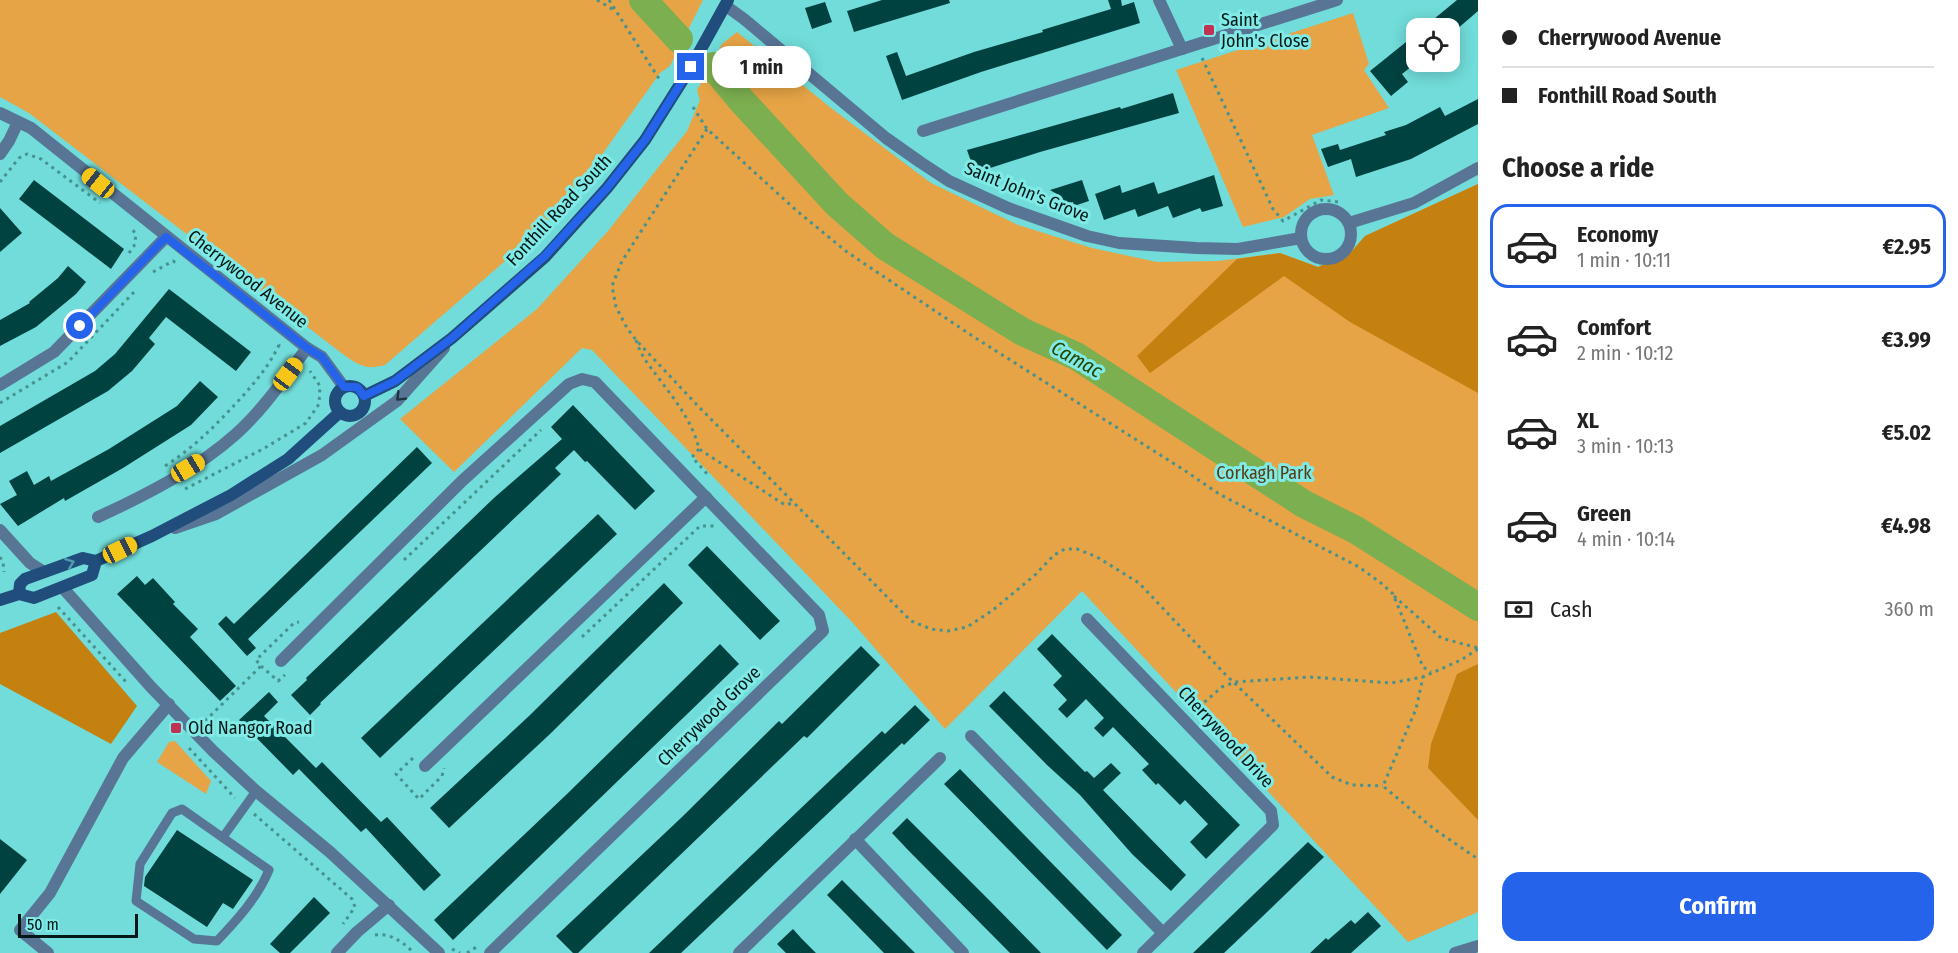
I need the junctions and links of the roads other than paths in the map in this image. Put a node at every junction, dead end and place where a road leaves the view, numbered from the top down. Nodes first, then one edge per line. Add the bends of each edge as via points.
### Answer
1 (1159, 0) edge
2 (1337, 0) edge
3 (727, 3) edge
4 (1182, 49) junction
5 (0, 113) edge
6 (18, 123) junction
7 (923, 131) dead end
8 (0, 154) edge
9 (1478, 168) edge
10 (1349, 223) junction
11 (166, 237) junction
12 (1301, 238) junction
13 (452, 338) junction
14 (307, 348) junction
15 (0, 385) edge
16 (344, 387) junction
17 (364, 396) junction
18 (340, 412) junction
19 (706, 497) junction
20 (98, 517) dead end
21 (0, 530) edge
22 (152, 536) junction
23 (96, 561) junction
24 (44, 572) junction
25 (63, 588) junction
26 (19, 594) junction
27 (0, 600) edge
28 (1087, 619) dead end
29 (284, 667) road end
30 (169, 704) junction
31 (971, 736) dead end
32 (940, 758) dead end
33 (425, 766) dead end
34 (256, 791) junction
35 (223, 837) junction
36 (855, 839) junction
37 (389, 905) junction
38 (1163, 933) junction
39 (1478, 946) edge
40 (48, 953) edge
41 (337, 953) edge
42 (439, 953) edge
43 (490, 953) edge
44 (739, 953) edge
45 (963, 953) edge
46 (1143, 953) edge
47 (1455, 953) edge

1 - 4 street
2 - 4 street
3 - 12 street, Saint John's Grove via 886,138 949,181 1008,208 1119,243 1238,249
3 - 13 main road, Fonthill Road South via 645,140 607,188 545,256
4 - 7 street
5 - 6 street, Cherrywood Avenue
6 - 8 street
6 - 11 street, Cherrywood Avenue via 31,128
9 - 10 street via 1414,203
10 - 12 street via 1338,211 1323,209 1308,216
10 - 12 street via 1350,243 1340,256 1332,259 1316,257
11 - 14 street, Cherrywood Avenue
11 - 15 street, Cherrywood Avenue via 54,352
13 - 17 main road, Fonthill Road South via 395,381
13 -> 22 street via 398,401 322,454 216,514
14 - 16 street, Cherrywood Avenue via 322,357
14 - 20 street, Cherrywood Avenue via 267,402 237,433 152,491
16 - 17 main road via 357,387
16 - 18 main road via 335,399
17 - 18 main road, Fonthill Road South via 359,413 351,416
18 - 22 main road, Fonthill Road South via 288,459 231,495
19 - 29 street, Cherrywood Grove via 595,382 582,379 568,384 462,481
19 - 33 street
19 - 43 street, Cherrywood Grove via 819,615 823,631
21 - 24 street via 30,563
22 - 23 main road, Fonthill Road South
24 -> 23 main road, Fonthill Road South via 83,558
23 - 25 main road, Fonthill Road South via 92,575
24 - 26 main road, Fonthill Road South via 23,581
25 - 26 main road, Fonthill Road South via 34,598
25 - 30 street
26 - 27 main road, Fonthill Road South
28 - 38 street, Cherrywood Drive via 1271,811 1274,825
30 - 34 street
30 - 40 street via 123,758 50,893 20,930
31 - 38 street
32 - 36 street
34 - 35 lane
34 - 37 street
35 - 35 lane via 182,808 172,813 141,864 136,902 194,939 217,941 240,917 269,870
36 - 44 street
36 - 45 street
37 - 41 street
37 - 42 street
38 - 46 street, Cherrywood Drive
39 - 47 street

